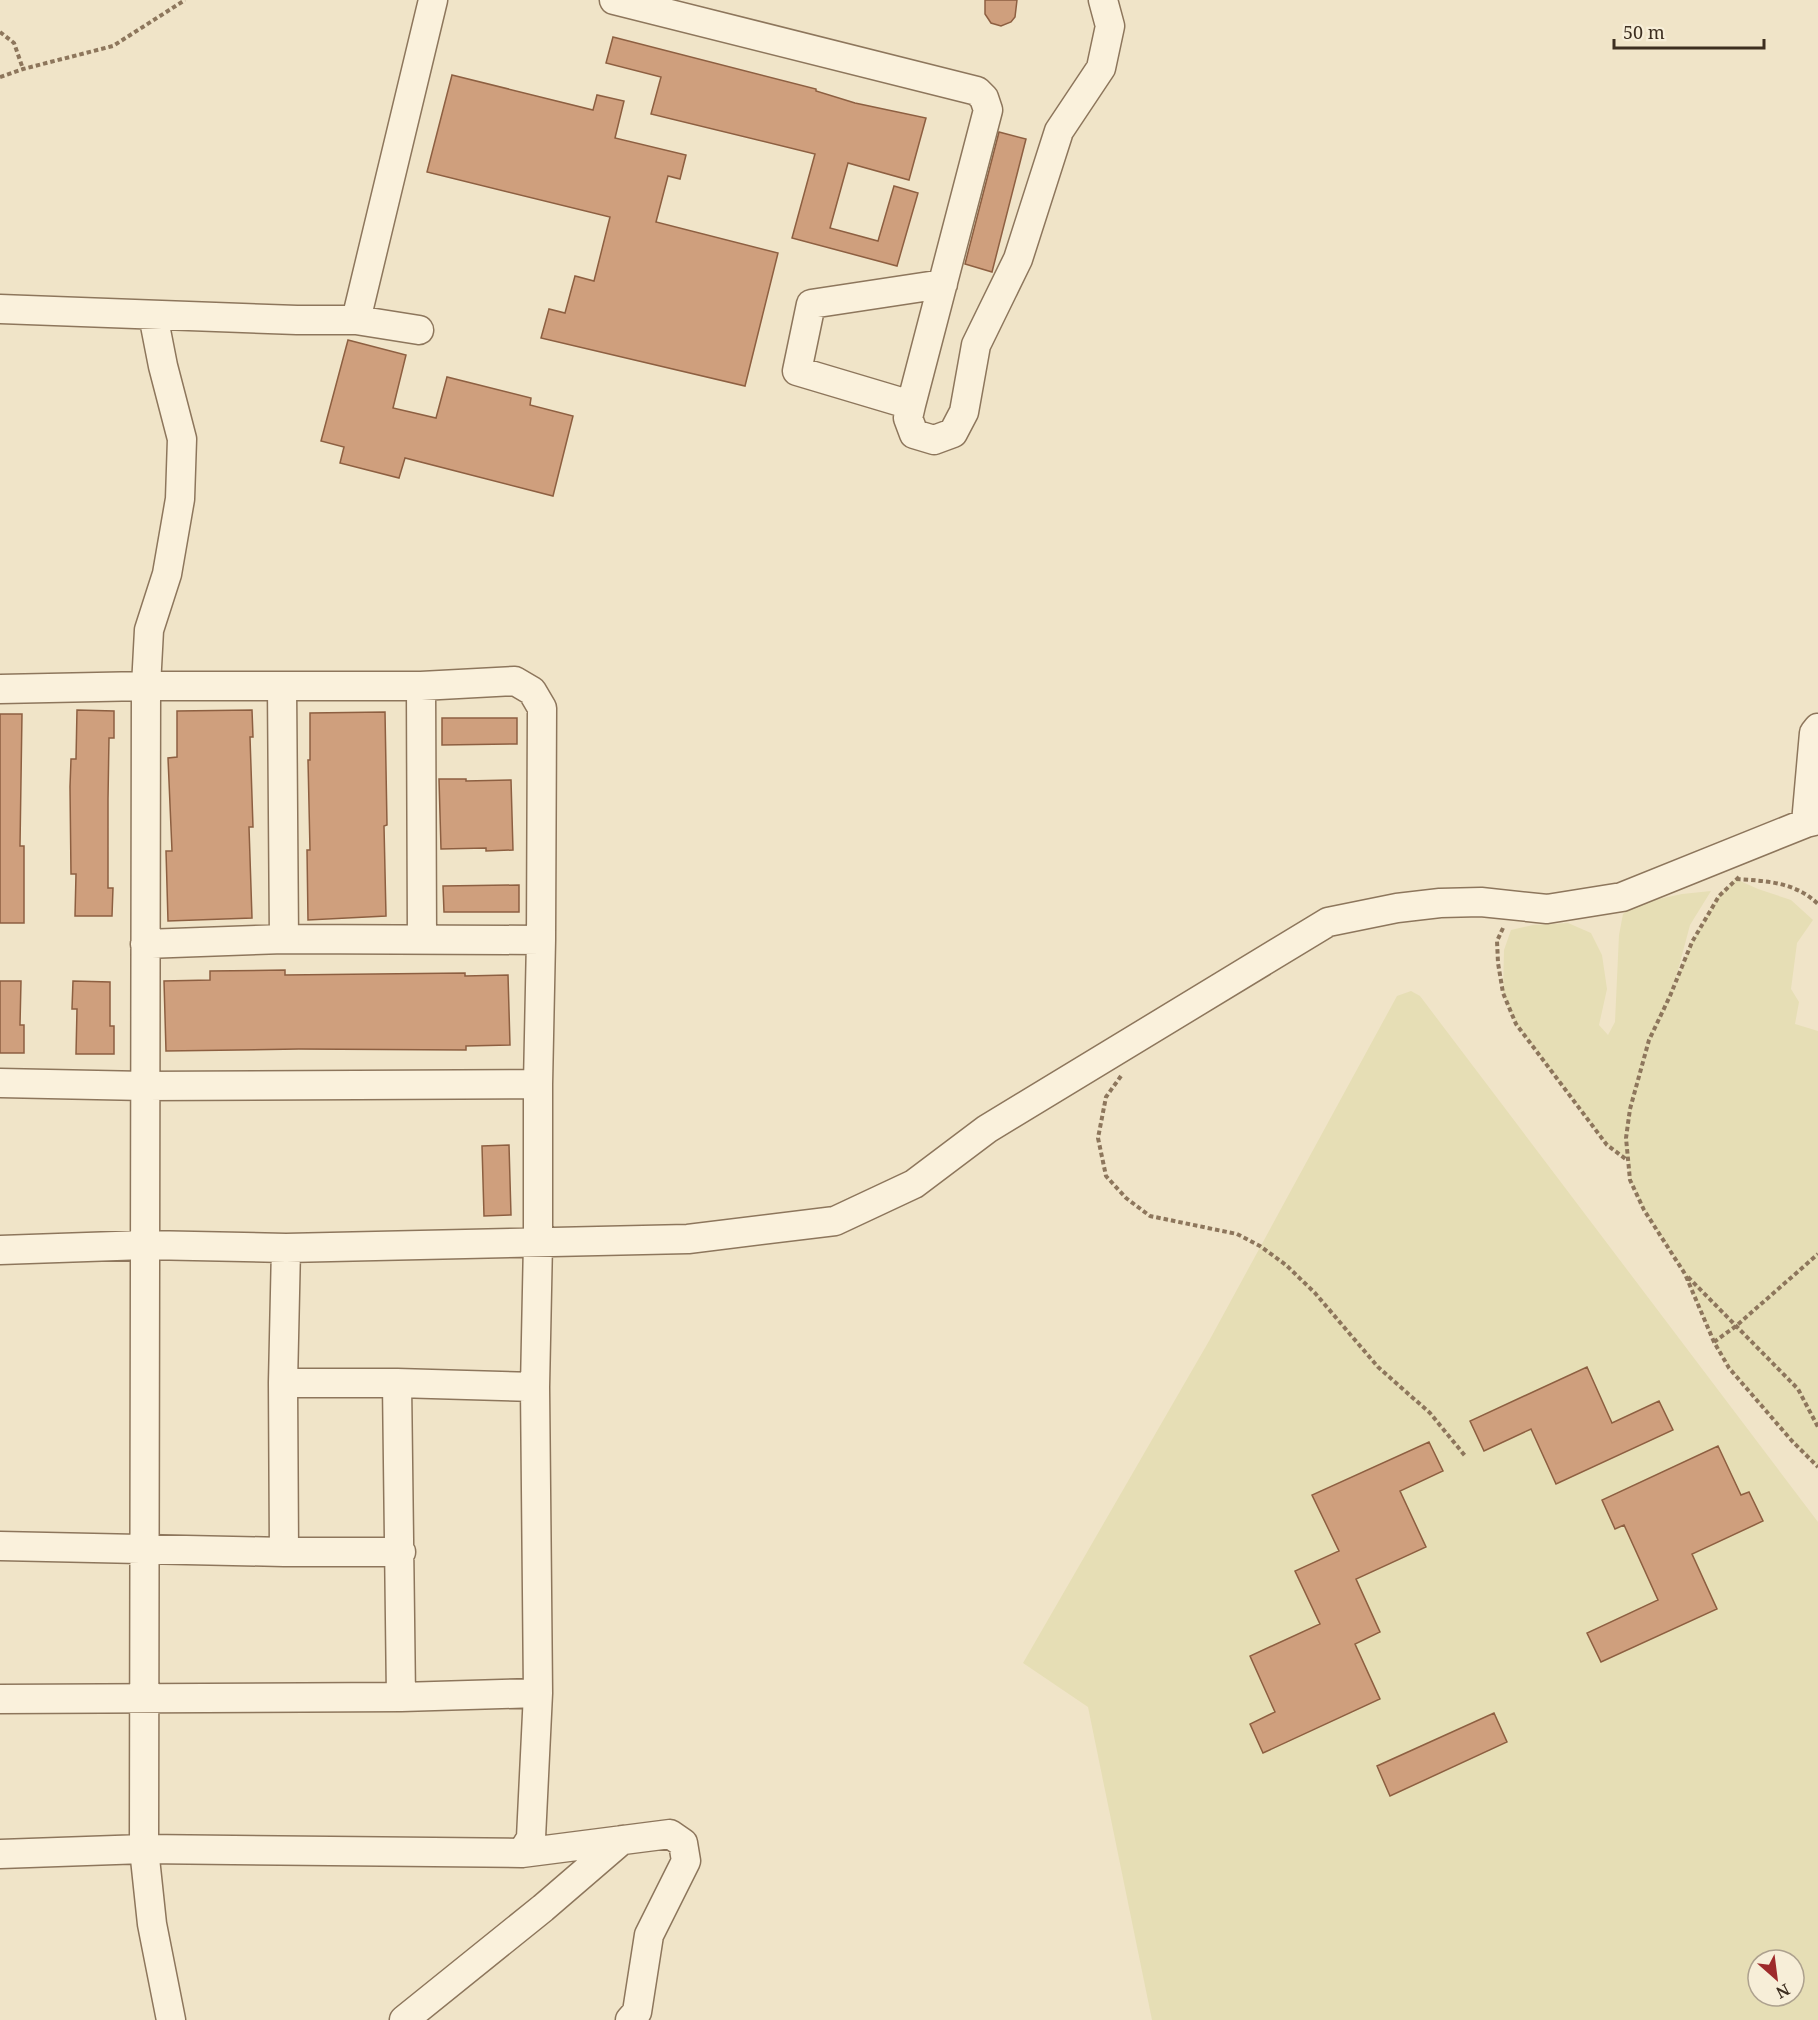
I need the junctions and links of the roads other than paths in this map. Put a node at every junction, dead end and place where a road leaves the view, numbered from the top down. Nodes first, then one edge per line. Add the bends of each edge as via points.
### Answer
1 (433, 0) edge
2 (614, 0) edge
3 (1104, 0) edge
4 (943, 284) junction
5 (0, 309) edge
6 (153, 315) junction
7 (356, 320) junction
8 (419, 330) dead end
9 (911, 405) junction
10 (146, 686) junction
11 (421, 686) junction
12 (282, 687) junction
13 (0, 689) edge
14 (1818, 728) edge
15 (1812, 822) edge
16 (422, 938) junction
17 (284, 939) junction
18 (541, 940) junction
19 (145, 944) junction
20 (0, 1083) edge
21 (538, 1084) junction
22 (145, 1086) junction
23 (538, 1242) junction
24 (145, 1245) junction
25 (286, 1248) junction
26 (0, 1250) edge
27 (283, 1383) junction
28 (397, 1383) junction
29 (535, 1387) junction
30 (0, 1546) edge
31 (144, 1550) junction
32 (284, 1552) junction
33 (400, 1552) junction
34 (538, 1693) junction
35 (401, 1697) junction
36 (144, 1698) junction
37 (0, 1699) edge
38 (622, 1840) junction
39 (144, 1849) junction
40 (522, 1853) junction
41 (0, 1854) edge
42 (171, 2020) edge
43 (404, 2020) edge
44 (630, 2020) edge

1 - 7 street
2 - 4 street via 977,91 988,110
3 - 9 street via 1110,26 1101,68 1059,131 1018,258 976,345 964,412 952,433 934,440 914,434 908,418
4 - 9 street
4 - 9 street via 812,304 797,372
5 - 6 street
6 - 7 street
6 - 10 street via 182,439 180,499 166,574 149,630
7 - 8 street
10 - 12 street
10 - 13 street
10 - 19 street
11 - 12 street
11 - 16 street
11 - 18 street via 514,681 532,691 542,708
12 - 17 street
14 - 15 street via 1814,733
15 - 23 street via 1622,897 1547,909 1481,902 1440,903 1328,922 987,1129 914,1184 836,1221 688,1239
16 - 17 street
16 - 18 street
17 - 19 street
18 - 21 street
19 - 22 street
20 - 22 street
21 - 22 street
21 - 23 street
22 - 24 street
23 - 25 street
23 - 29 street
24 - 25 street
24 - 26 street
24 - 31 street
25 - 27 street
27 - 28 street
27 - 32 street
28 - 29 street
28 - 33 street
29 - 34 street
30 - 31 street
31 - 32 street
31 - 36 street
32 - 33 street
33 - 35 street
34 - 35 street
34 - 40 street via 531,1838
35 - 36 street
36 - 37 street
36 - 39 street
38 - 40 street
38 - 43 street
38 - 44 street via 670,1834 683,1843 686,1861 649,1935 637,2012
39 - 40 street
39 - 41 street
39 - 42 street via 152,1924

